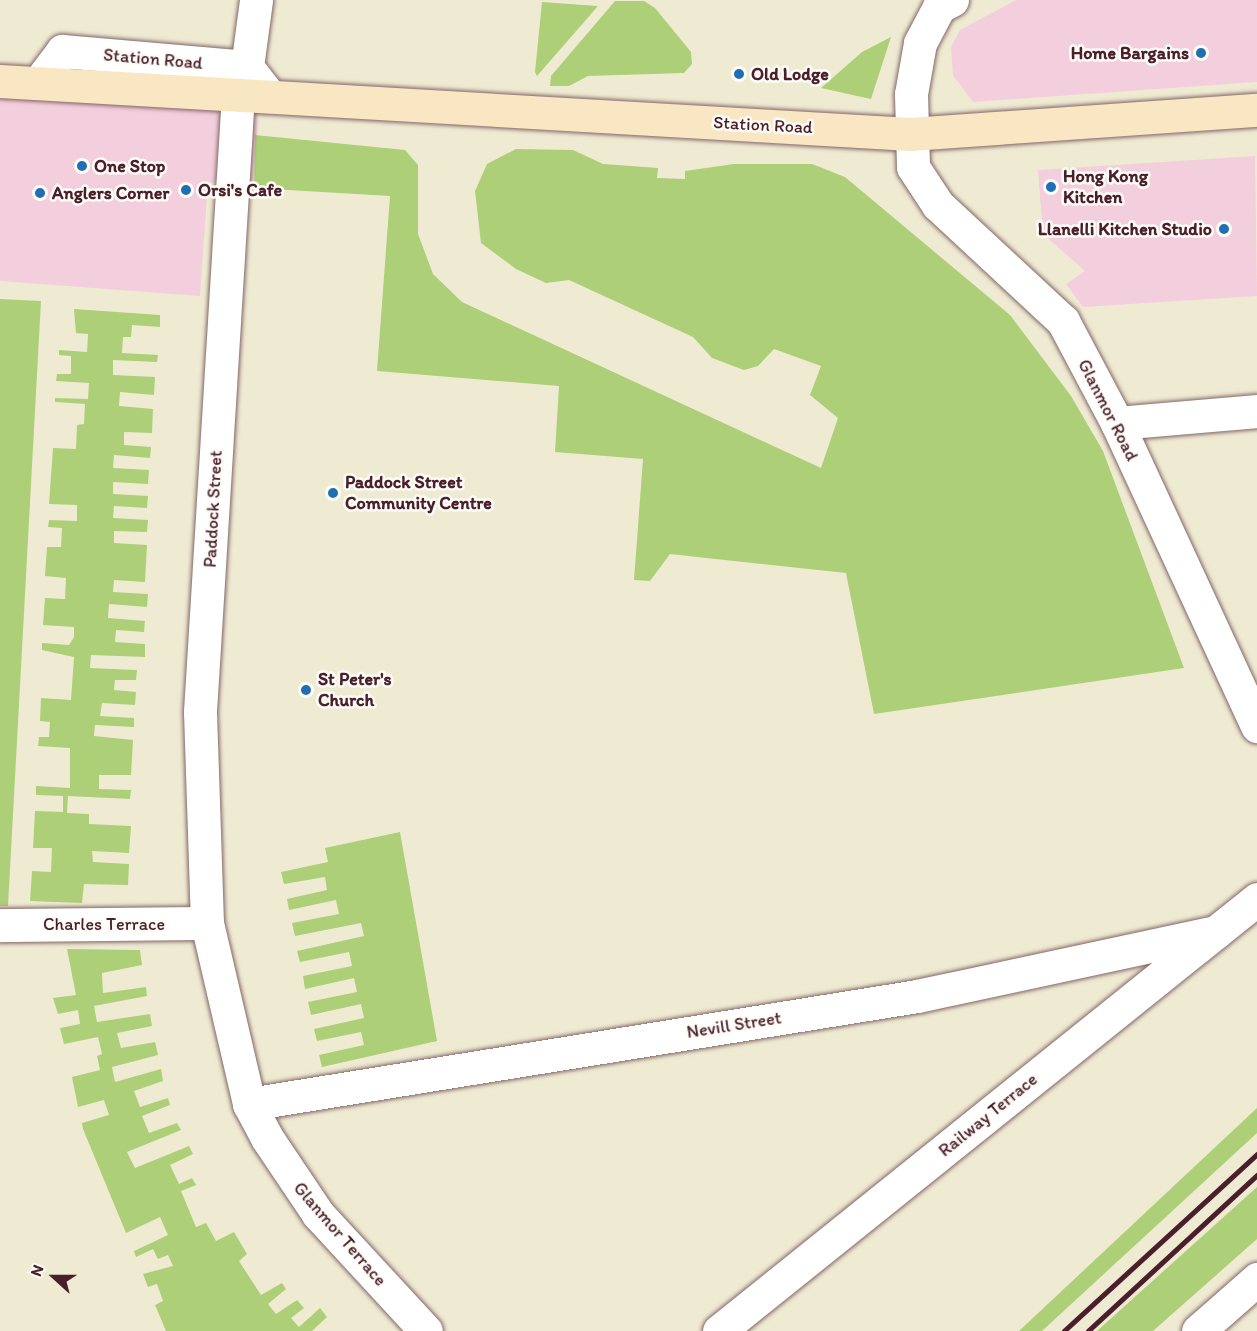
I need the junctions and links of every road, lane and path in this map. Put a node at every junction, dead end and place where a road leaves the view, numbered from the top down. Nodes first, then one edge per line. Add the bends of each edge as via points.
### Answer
1 (256, 0) edge
2 (952, 0) edge
3 (0, 81) edge
4 (251, 86) junction
5 (1257, 110) edge
6 (910, 134) junction
7 (1257, 411) edge
8 (1117, 423) junction
9 (1257, 726) edge
10 (1257, 899) edge
11 (207, 923) junction
12 (0, 925) edge
13 (1216, 932) junction
14 (249, 1104) junction
15 (1257, 1279) edge
16 (426, 1331) edge
17 (718, 1331) edge
18 (1198, 1331) edge

1 - 4 street, Paddock Street
2 - 6 street, Glanmor Road via 939,7 920,43
3 - 4 main road, Station Road
4 - 6 main road, Station Road
4 - 11 street, Paddock Street via 200,712
5 - 6 main road, Station Road
6 - 8 street, Glanmor Road via 913,167 938,205 1063,321
7 - 8 street
8 - 9 street, Glanmor Road
10 - 13 street, Railway Terrace
11 - 12 street, Charles Terrace
11 - 14 street, Glanmor Terrace
13 - 14 street, Nevill Street via 916,996
13 - 17 street, Railway Terrace
14 - 16 street, Glanmor Terrace via 284,1167 318,1214
15 - 18 street

